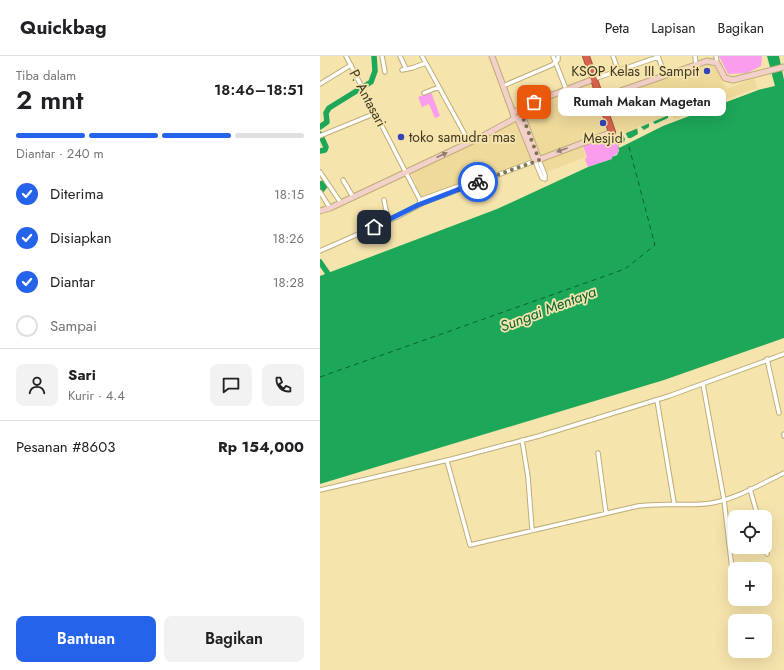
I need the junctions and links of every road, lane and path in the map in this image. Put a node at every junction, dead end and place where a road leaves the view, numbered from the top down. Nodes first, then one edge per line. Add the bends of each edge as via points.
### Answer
1 (346, 56) edge
2 (382, 56) edge
3 (400, 56) edge
4 (422, 56) edge
5 (492, 56) edge
6 (552, 56) edge
7 (558, 56) edge
8 (613, 56) edge
9 (658, 56) edge
10 (695, 56) edge
11 (716, 56) edge
12 (587, 57) edge
13 (717, 62) junction
14 (426, 63) junction
15 (556, 63) junction
16 (351, 65) junction
17 (696, 65) junction
18 (784, 67) edge
19 (618, 70) junction
20 (385, 72) dead end
21 (665, 76) junction
22 (594, 79) junction
23 (320, 84) edge
24 (503, 86) junction
25 (439, 87) junction
26 (566, 89) junction
27 (424, 93) dead end
28 (600, 98) junction
29 (523, 109) junction
30 (513, 113) junction
31 (376, 114) junction
32 (518, 118) junction
33 (612, 132) joint
34 (322, 136) edge
35 (469, 142) junction
36 (538, 159) junction
37 (406, 171) junction
38 (320, 172) edge
39 (343, 180) dead end
40 (320, 193) edge
41 (353, 197) junction
42 (384, 200) dead end
43 (420, 200) junction
44 (341, 203) junction
45 (418, 205) junction
46 (330, 208) junction
47 (320, 211) edge
48 (388, 220) junction
49 (320, 251) edge
50 (784, 354) edge
51 (767, 359) junction
52 (703, 384) junction
53 (657, 400) junction
54 (779, 413) dead end
55 (522, 440) junction
56 (598, 453) dead end
57 (448, 460) junction
58 (784, 473) edge
59 (750, 489) junction
60 (320, 490) edge
61 (724, 500) junction
62 (674, 503) junction
63 (756, 510) edge
64 (606, 513) junction
65 (532, 530) junction
66 (731, 562) edge

1 - 16 street, P. Antasari
2 - 20 street
3 - 14 street via 404,69
4 - 14 street
5 - 24 street
6 - 15 street
7 - 15 street
8 - 19 street
9 - 19 street
9 - 21 street
10 - 17 street
11 - 13 street
12 - 22 highway
13 - 17 street via 712,60
13 - 18 street via 728,80 746,78
14 - 25 street
15 - 24 street
15 - 26 street
16 - 23 street
16 - 31 street, P. Antasari
17 - 21 street
19 - 22 street
21 - 28 street
22 - 26 street
22 - 28 highway
24 - 30 street
25 - 27 street
25 - 35 street
26 - 29 street via 533,102
28 - 33 highway
29 - 30 street
29 - 32 street
30 - 32 street
31 - 34 street
31 - 37 street, P. Antasari
32 - 35 street
32 - 36 street
33 -> 36 street
37 -> 35 street
36 - 43 street
36 - 45 street
37 - 41 street
37 - 43 street, P. Antasari
38 - 44 street
39 - 41 street
40 - 46 street
41 - 44 street
42 - 48 street
43 - 45 street
44 - 46 street
45 - 48 street
46 - 47 street
48 - 49 street
50 - 51 street
51 - 52 street
51 - 54 street
52 - 53 street
52 - 61 street
53 - 55 street
53 - 62 street
55 - 57 street
55 - 65 street
56 - 64 street
57 - 60 street
57 - 65 street via 470,545
58 - 59 street
59 - 61 street
59 - 63 street
61 - 62 street
61 - 66 street
62 - 64 street via 653,504
64 - 65 street

